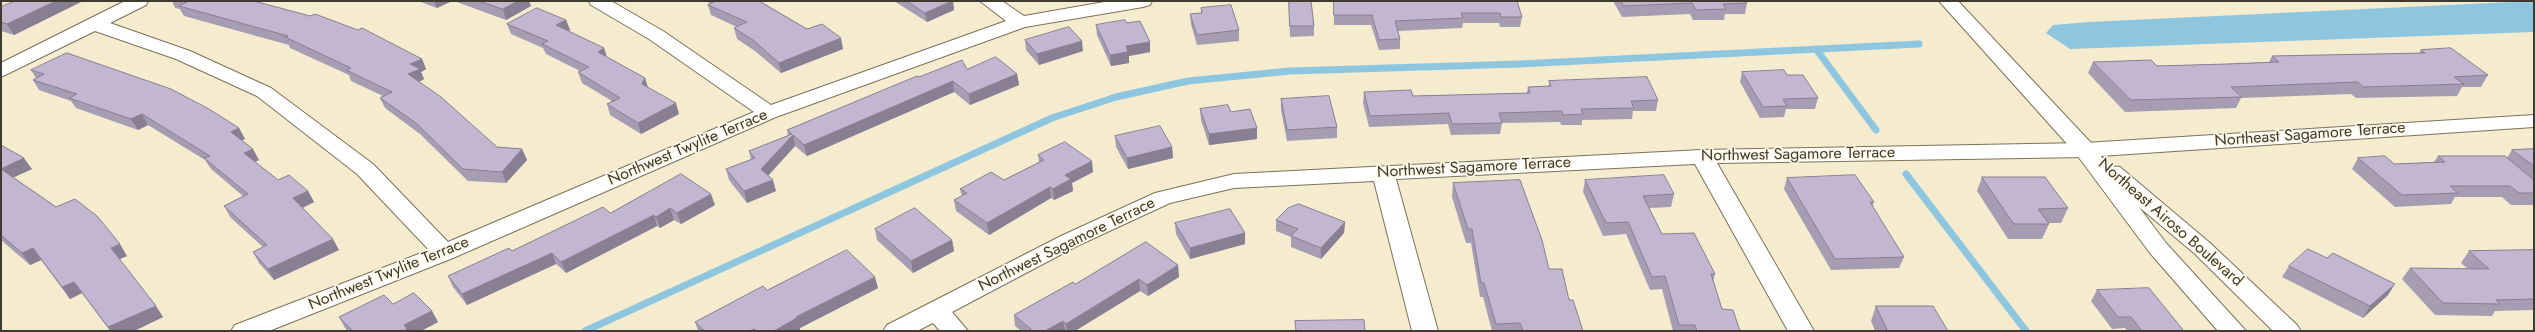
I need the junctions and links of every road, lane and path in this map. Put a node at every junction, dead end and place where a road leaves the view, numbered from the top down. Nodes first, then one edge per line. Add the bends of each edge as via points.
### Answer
1 (139, 1) edge
2 (598, 1) edge
3 (989, 1) edge
4 (1143, 1) edge
5 (1948, 1) edge
6 (1021, 22) junction
7 (94, 24) junction
8 (1, 71) edge
9 (769, 113) junction
10 (2534, 121) edge
11 (2085, 150) junction
12 (1702, 157) junction
13 (1383, 172) junction
14 (445, 253) junction
15 (936, 310) junction
16 (244, 331) edge
17 (896, 331) edge
18 (955, 331) edge
19 (1425, 331) edge
20 (1801, 331) edge
21 (2233, 331) edge
22 (2288, 331) edge

1 - 7 street
2 - 9 street via 656,36
3 - 6 street
4 - 6 street, Northwest Twylite Terrace
5 - 11 street, Northeast Airoso Boulevard
6 - 9 street, Northwest Twylite Terrace
7 - 8 street
7 - 14 street via 183,55 264,92 365,169
9 - 14 street, Northwest Twylite Terrace
10 - 11 street, Northeast Sagamore Terrace
11 - 12 street, Northwest Sagamore Terrace
11 - 21 street, Northeast Airoso Boulevard via 2158,248
11 - 22 street, Northeast Airoso Boulevard via 2202,248
12 - 13 street, Northwest Sagamore Terrace
12 - 20 street
13 - 15 street, Northwest Sagamore Terrace via 1234,181 1163,198 1069,241
13 - 19 street
14 - 16 street, Northwest Twylite Terrace
15 - 17 street, Northwest Sagamore Terrace
15 - 18 street

